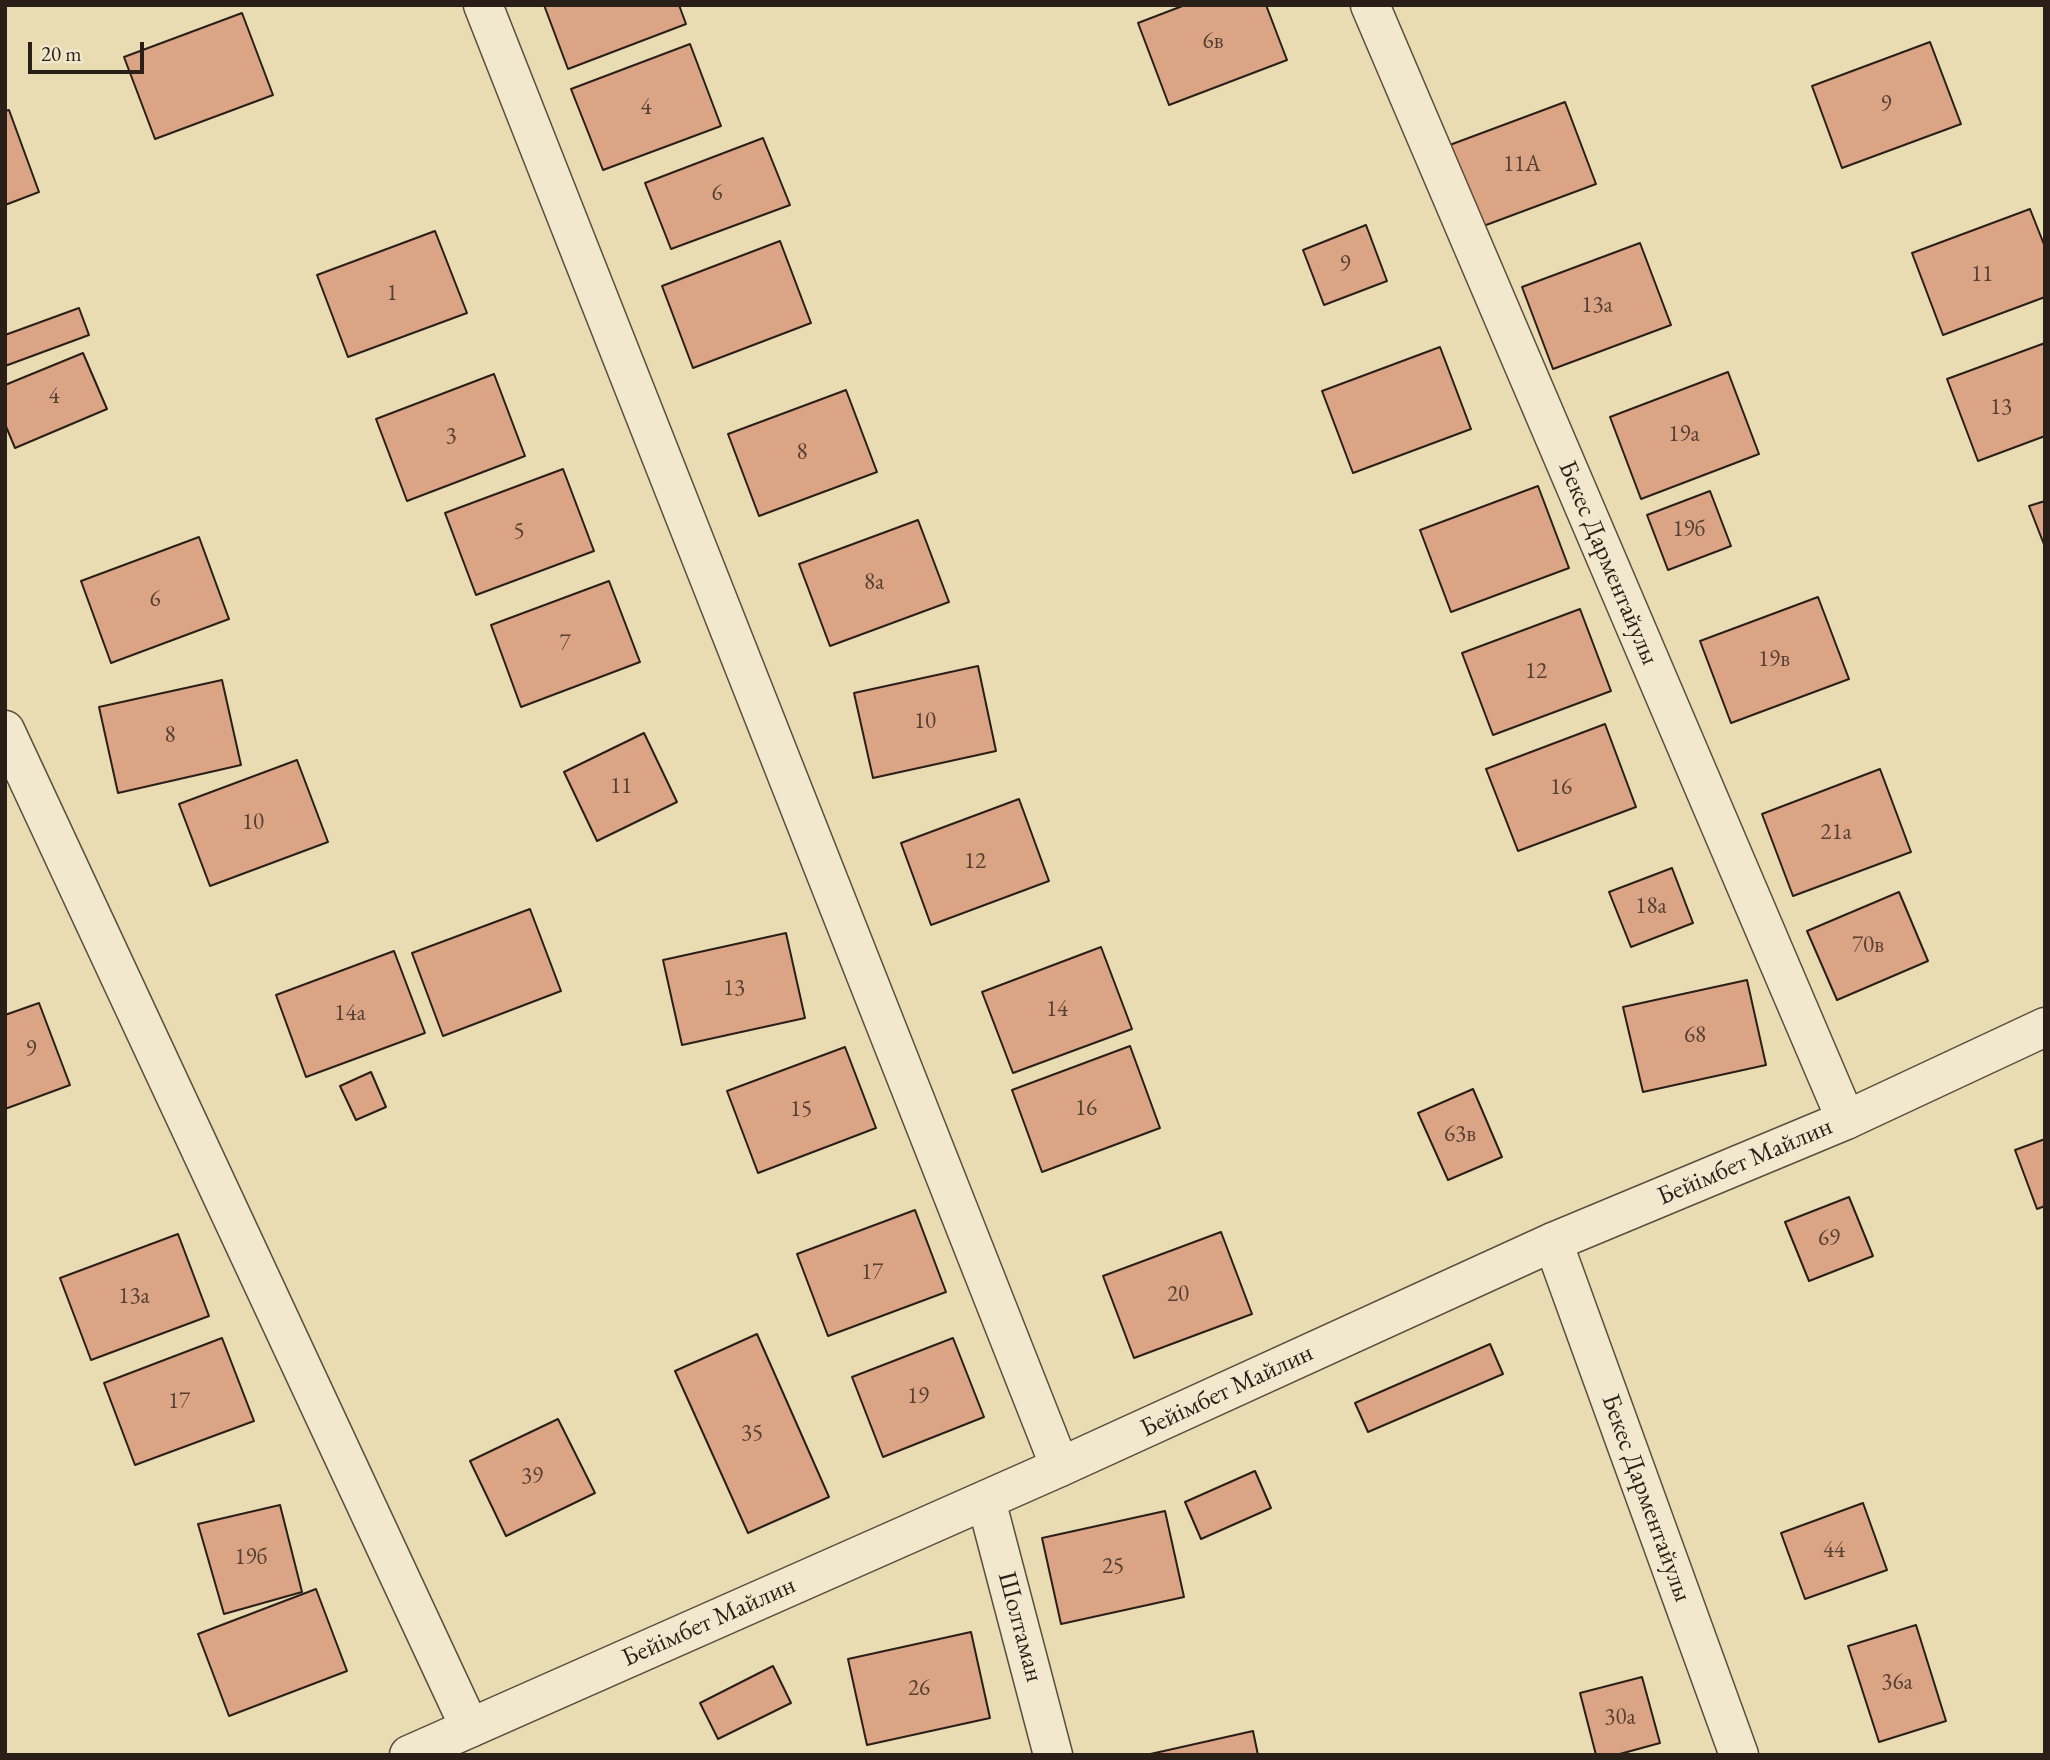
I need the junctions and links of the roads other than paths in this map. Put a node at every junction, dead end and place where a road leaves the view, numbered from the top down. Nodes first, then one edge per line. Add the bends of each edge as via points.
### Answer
1 (483, 5) edge
2 (1370, 5) edge
3 (5, 730) edge
4 (2045, 1027) edge
5 (1846, 1120) junction
6 (1553, 1242) junction
7 (1060, 1467) junction
8 (986, 1500) junction
9 (470, 1728) junction
10 (409, 1755) edge
11 (1053, 1755) edge
12 (1739, 1755) edge

1 - 7 street
2 - 5 street, Бекес Дарментайулы
3 - 9 street
4 - 5 street, Бейімбет Майлин
5 - 6 street, Бейімбет Майлин
6 - 7 street, Бейімбет Майлин
6 - 12 street, Бекес Дарментайулы
7 - 8 street, Бейімбет Майлин
8 - 9 street, Бейімбет Майлин
8 - 11 street, Шолтаман
9 - 10 street, Бейімбет Майлин

